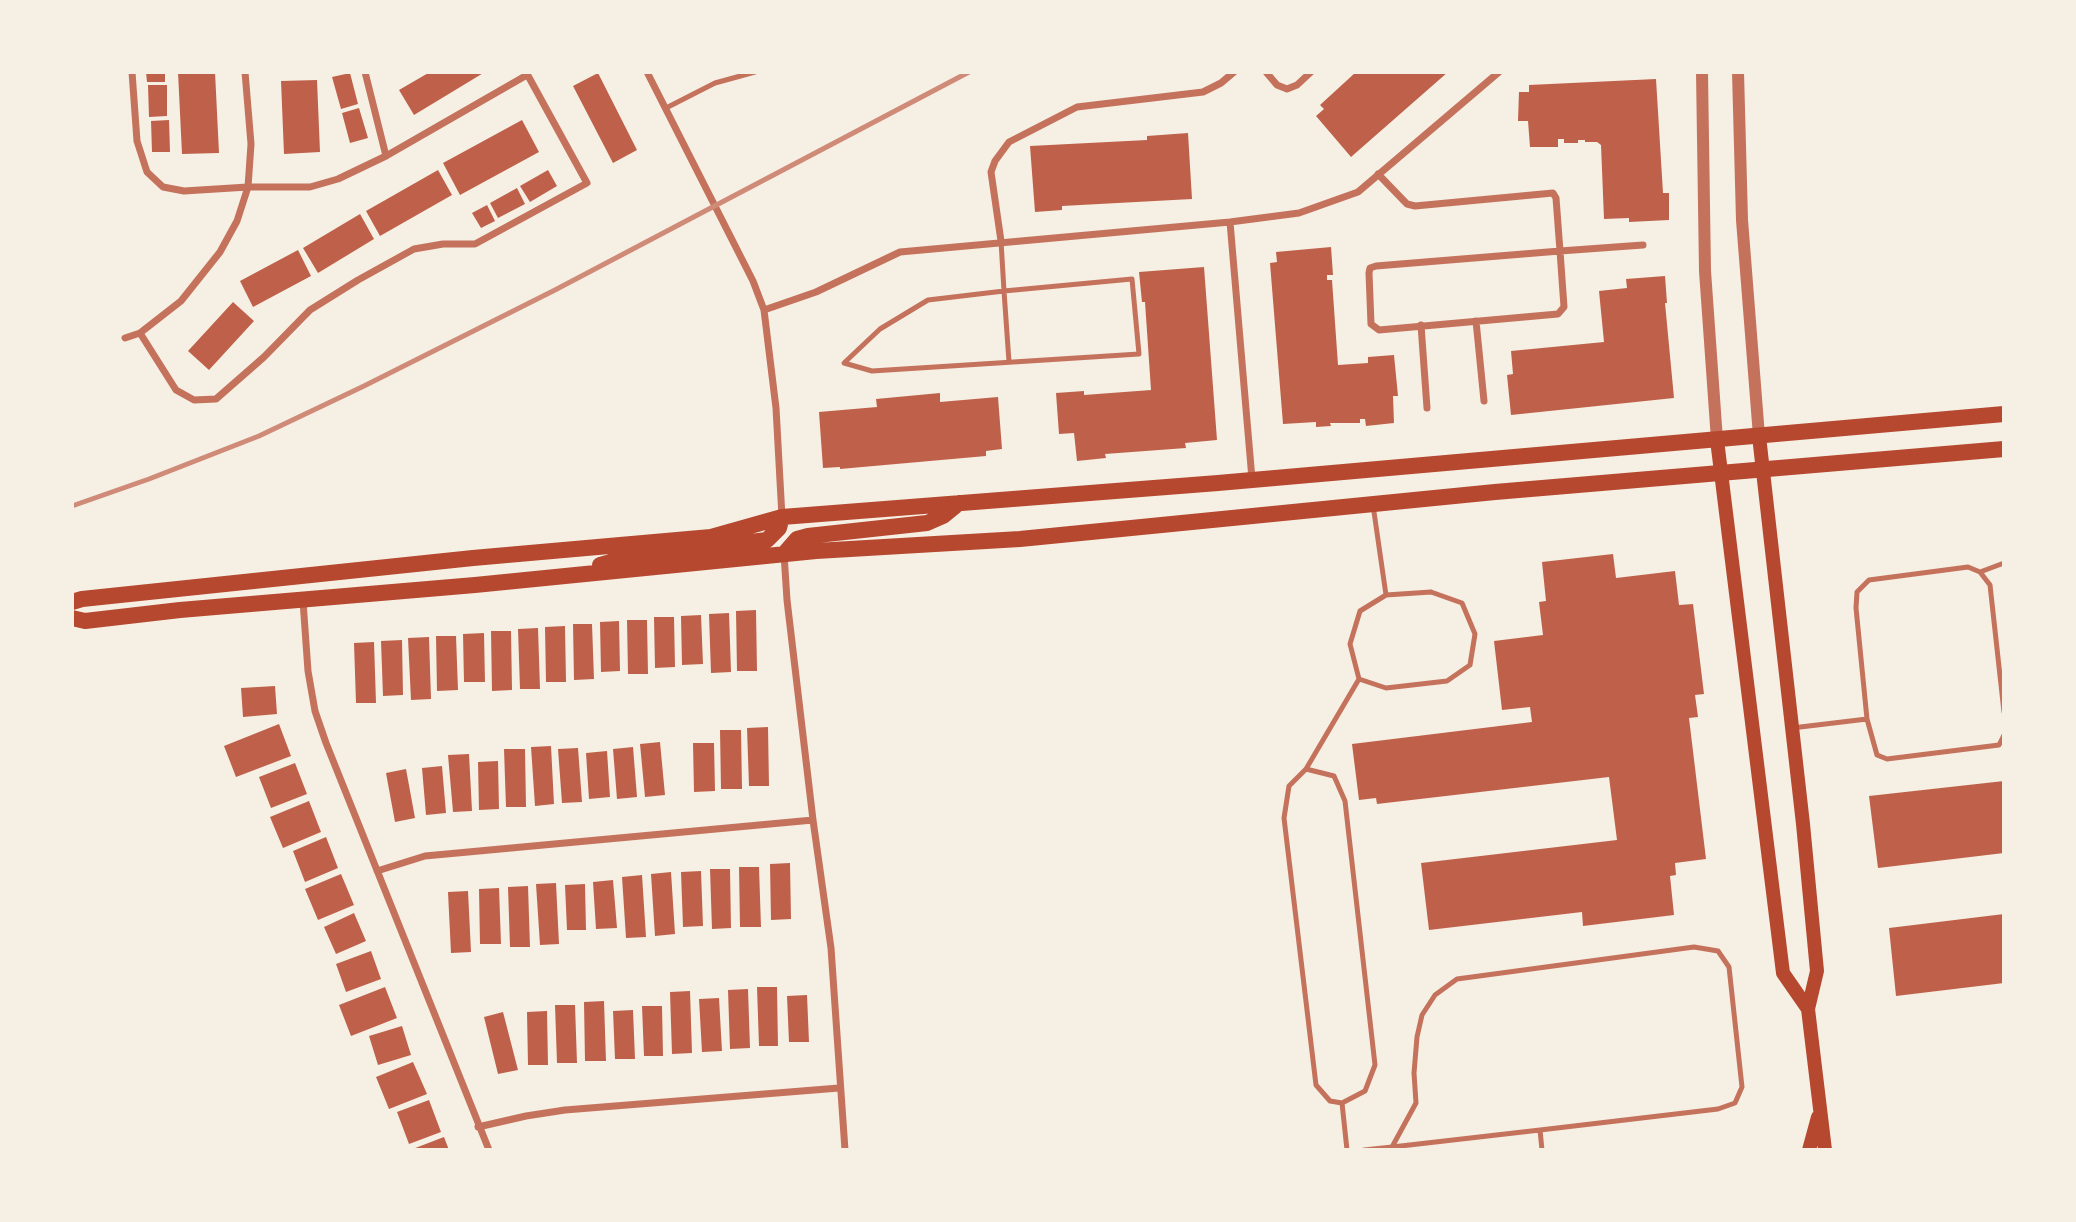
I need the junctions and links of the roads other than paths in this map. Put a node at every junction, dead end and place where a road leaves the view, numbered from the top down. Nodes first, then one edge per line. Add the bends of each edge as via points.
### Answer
1 (132, 72) edge
2 (245, 72) edge
3 (365, 72) edge
4 (647, 72) edge
5 (755, 72) edge
6 (1234, 72) edge
7 (1266, 72) edge
8 (1311, 72) edge
9 (1499, 72) edge
10 (1702, 72) edge
11 (1738, 72) edge
12 (527, 73) edge
13 (666, 108) junction
14 (386, 156) junction
15 (1378, 174) junction
16 (248, 187) junction
17 (1230, 222) junction
18 (1001, 241) junction
19 (1643, 246) dead end
20 (1560, 251) junction
21 (1004, 291) junction
22 (764, 310) junction
23 (1476, 321) junction
24 (1421, 326) junction
25 (140, 333) junction
26 (125, 338) dead end
27 (1009, 362) junction
28 (1484, 401) dead end
29 (1427, 408) dead end
30 (2004, 414) edge
31 (1759, 436) junction
32 (1717, 440) junction
33 (2004, 449) edge
34 (1762, 469) junction
35 (1719, 472) junction
36 (1252, 480) junction
37 (959, 503) junction
38 (1373, 504) junction
39 (782, 517) junction
40 (784, 554) junction
41 (2004, 563) edge
42 (1980, 572) junction
43 (554, 578) junction
44 (1386, 595) junction
45 (303, 600) junction
46 (72, 602) edge
47 (72, 618) edge
48 (1359, 679) junction
49 (2004, 712) edge
50 (1867, 719) junction
51 (1792, 728) junction
52 (2004, 735) edge
53 (1306, 769) junction
54 (813, 820) junction
55 (377, 871) junction
56 (1808, 1009) junction
57 (839, 1088) junction
58 (1342, 1103) junction
59 (1820, 1109) junction
60 (478, 1127) junction
61 (1539, 1130) junction
62 (1392, 1147) junction
63 (489, 1150) edge
64 (845, 1150) edge
65 (1348, 1150) edge
66 (1364, 1150) edge
67 (1542, 1150) edge
68 (1809, 1150) edge
69 (1825, 1150) edge

1 - 16 street via 137,141 147,172 163,187 184,191
2 - 16 street via 251,144
3 - 14 street
4 - 13 street
5 - 13 lane via 715,83
6 - 18 street via 1203,92 1077,107 1009,142 991,172
7 - 8 street via 1287,89
9 - 15 street
10 - 32 street via 1705,271
11 - 31 street via 1742,220
12 - 14 street
12 - 25 street via 587,183 475,244 414,249 358,280 310,310 216,398 194,400 176,390
13 - 22 street
14 - 16 street via 310,187
15 - 17 street via 1358,192 1299,213
15 - 20 street via 1407,204 1415,206 1553,193
16 - 25 street via 220,252 181,301
17 - 18 street
17 - 36 street
18 - 21 lane
18 - 22 street via 900,252 816,292
19 - 20 street
20 - 23 street via 1562,312
20 - 24 street via 1370,268 1374,328
21 - 27 lane
21 - 27 lane via 1132,278 1139,354
21 - 27 lane via 928,300 880,329 844,363 872,371
22 - 39 street
23 - 24 street
23 - 28 street
24 - 29 street
25 - 26 street
30 - 31 main road
31 - 32 main road
31 - 34 main road
32 - 35 main road
32 - 36 main road
33 - 34 main road
34 - 35 main road
34 - 51 main road
35 - 38 main road
35 - 56 main road via 1783,973
36 - 37 main road
37 - 39 main road
37 - 40 main road via 927,523 797,539
38 - 40 main road via 1020,539
38 - 44 lane
39 - 43 main road via 767,540 629,557
39 - 46 main road via 711,537
40 - 43 main road
40 - 54 street
41 - 42 lane
42 - 49 lane via 1990,585
42 - 50 lane via 1968,567 1870,580 1857,592
43 - 45 main road
44 - 48 lane via 1360,611 1350,644
44 - 48 lane via 1431,592 1462,603 1475,634 1470,665 1447,681 1386,688
45 - 47 main road via 85,621
45 - 55 street via 315,711
48 - 53 lane
50 - 51 lane
50 - 52 lane via 1877,755 1887,759 1999,745
51 - 56 main road via 1817,971
53 - 58 lane via 1289,786 1284,817 1316,1085 1329,1101
53 - 58 lane via 1334,776 1345,802 1376,1065 1365,1091
54 - 55 street via 425,856
54 - 57 street via 831,948
55 - 60 street
56 - 59 main road
57 - 60 street via 565,1110
57 - 64 street
58 - 65 lane
59 - 68 main road
59 - 69 main road
60 - 63 street
61 - 62 lane
61 - 62 lane via 1718,1109 1735,1103 1742,1087 1729,967 1718,951 1694,947 1457,979 1435,995 1422,1015 1414,1073 1416,1103
61 - 67 lane
62 - 66 lane

